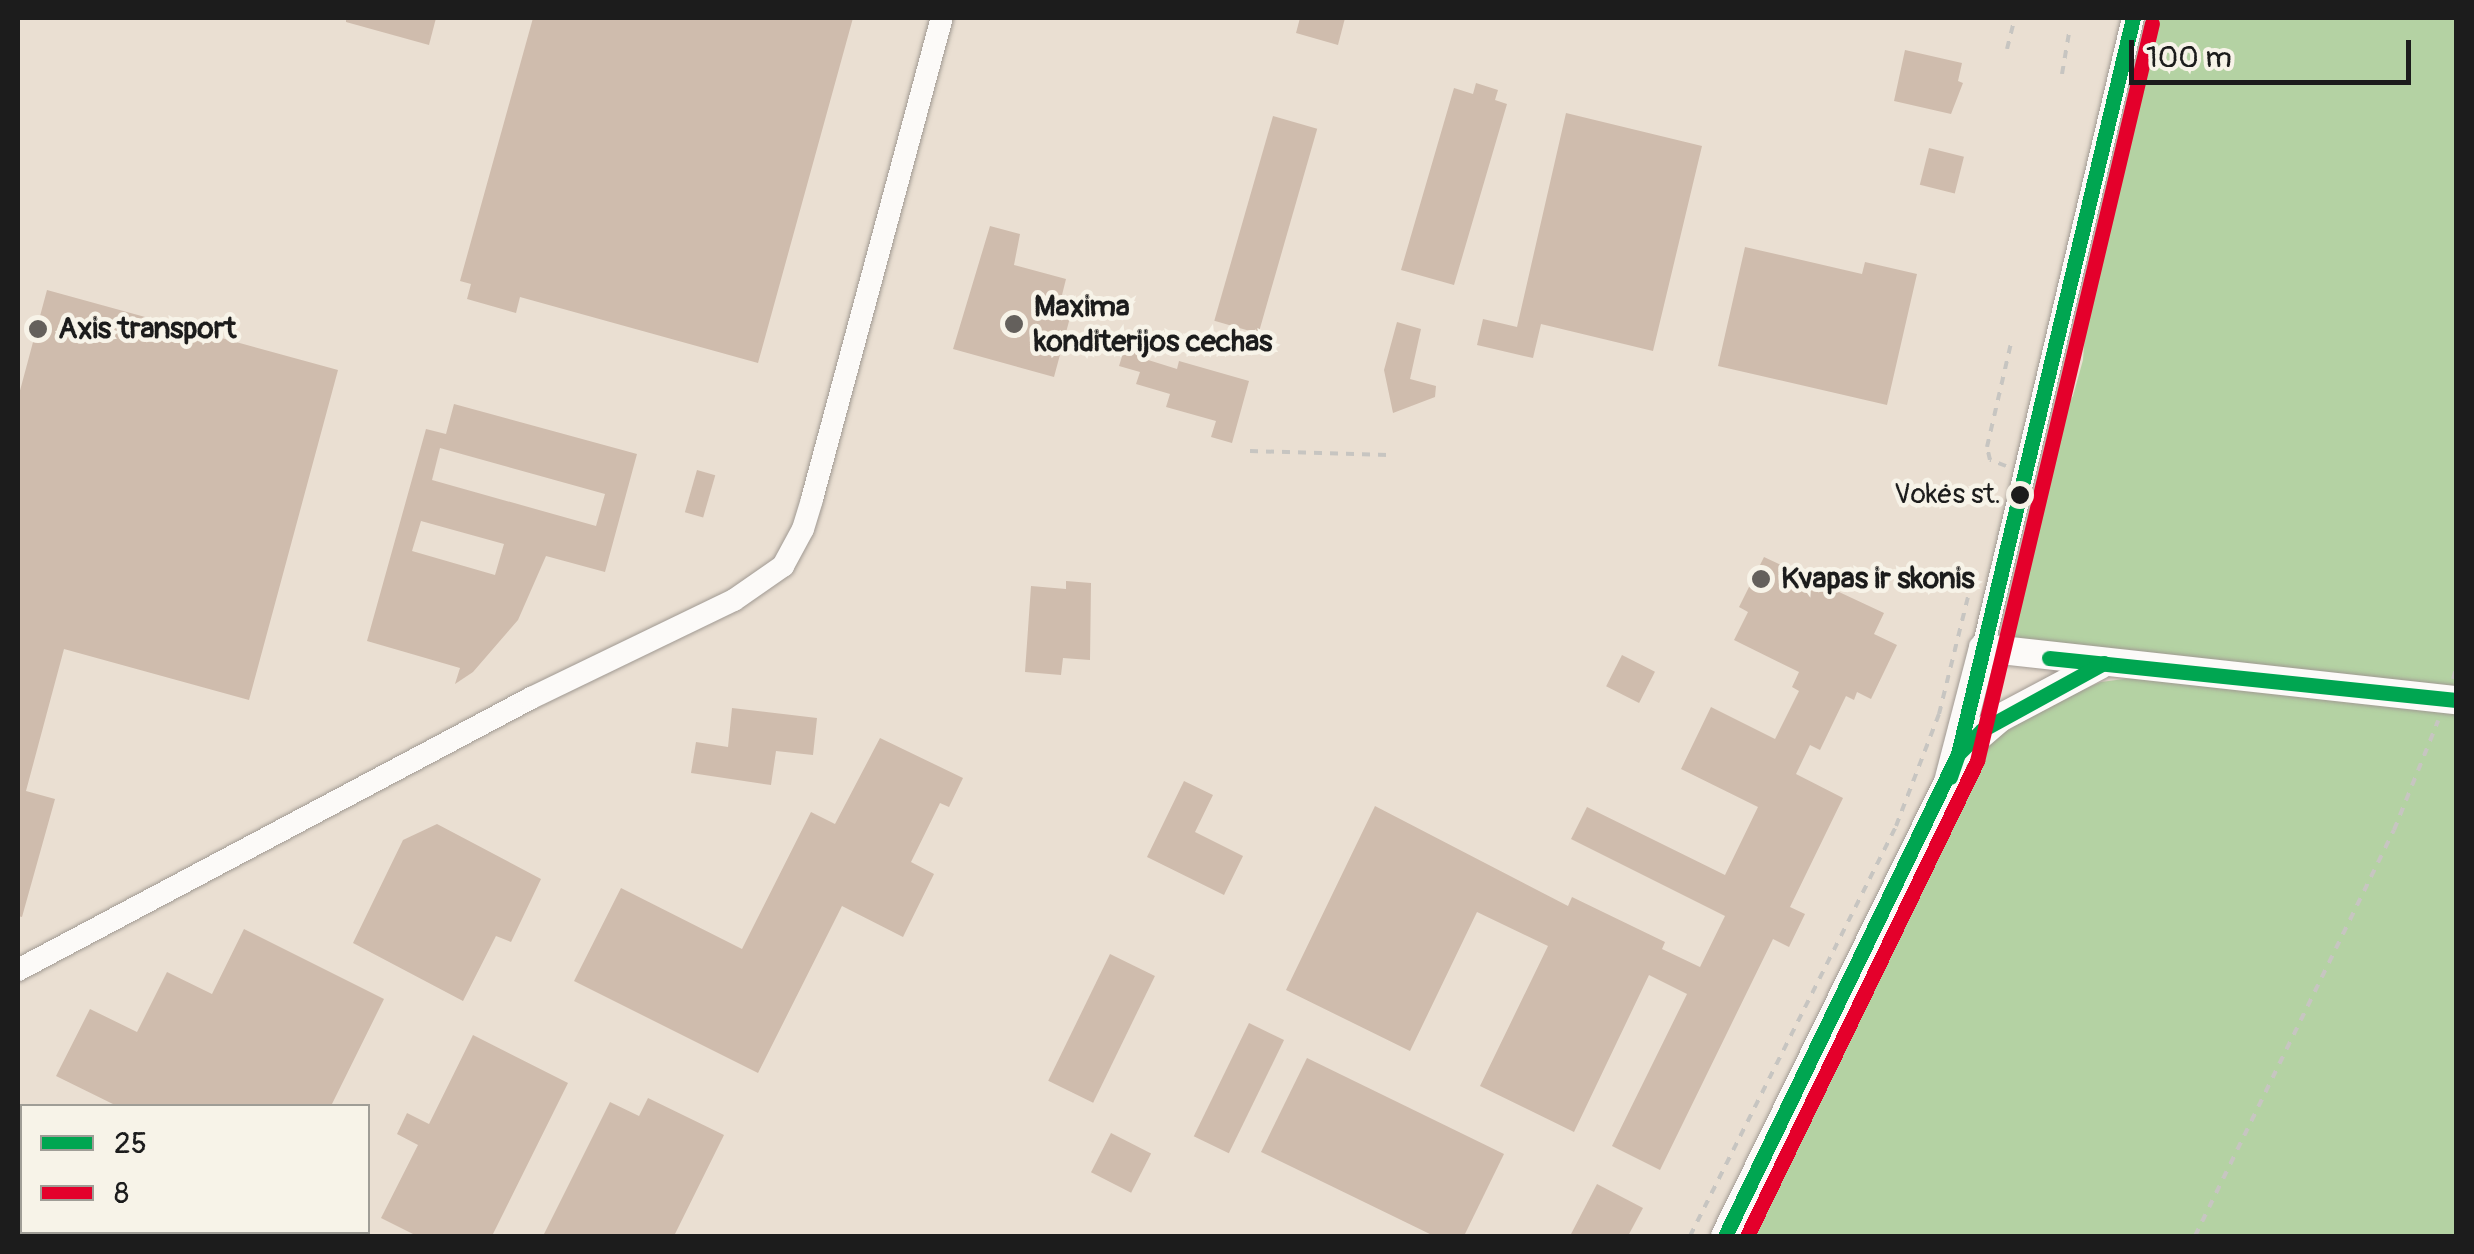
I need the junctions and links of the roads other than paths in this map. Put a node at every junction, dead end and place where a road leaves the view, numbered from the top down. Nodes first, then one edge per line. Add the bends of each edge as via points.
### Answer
1 (942, 18) edge
2 (2133, 18) edge
3 (1983, 648) junction
4 (2104, 664) junction
5 (2452, 699) edge
6 (1958, 754) junction
7 (18, 970) edge
8 (1725, 1236) edge

1 - 7 street via 803,530 783,566 752,592 530,698
2 - 3 street
3 - 4 main road
3 - 6 main road
4 - 5 main road
4 - 6 main road via 2000,718
6 - 8 main road

